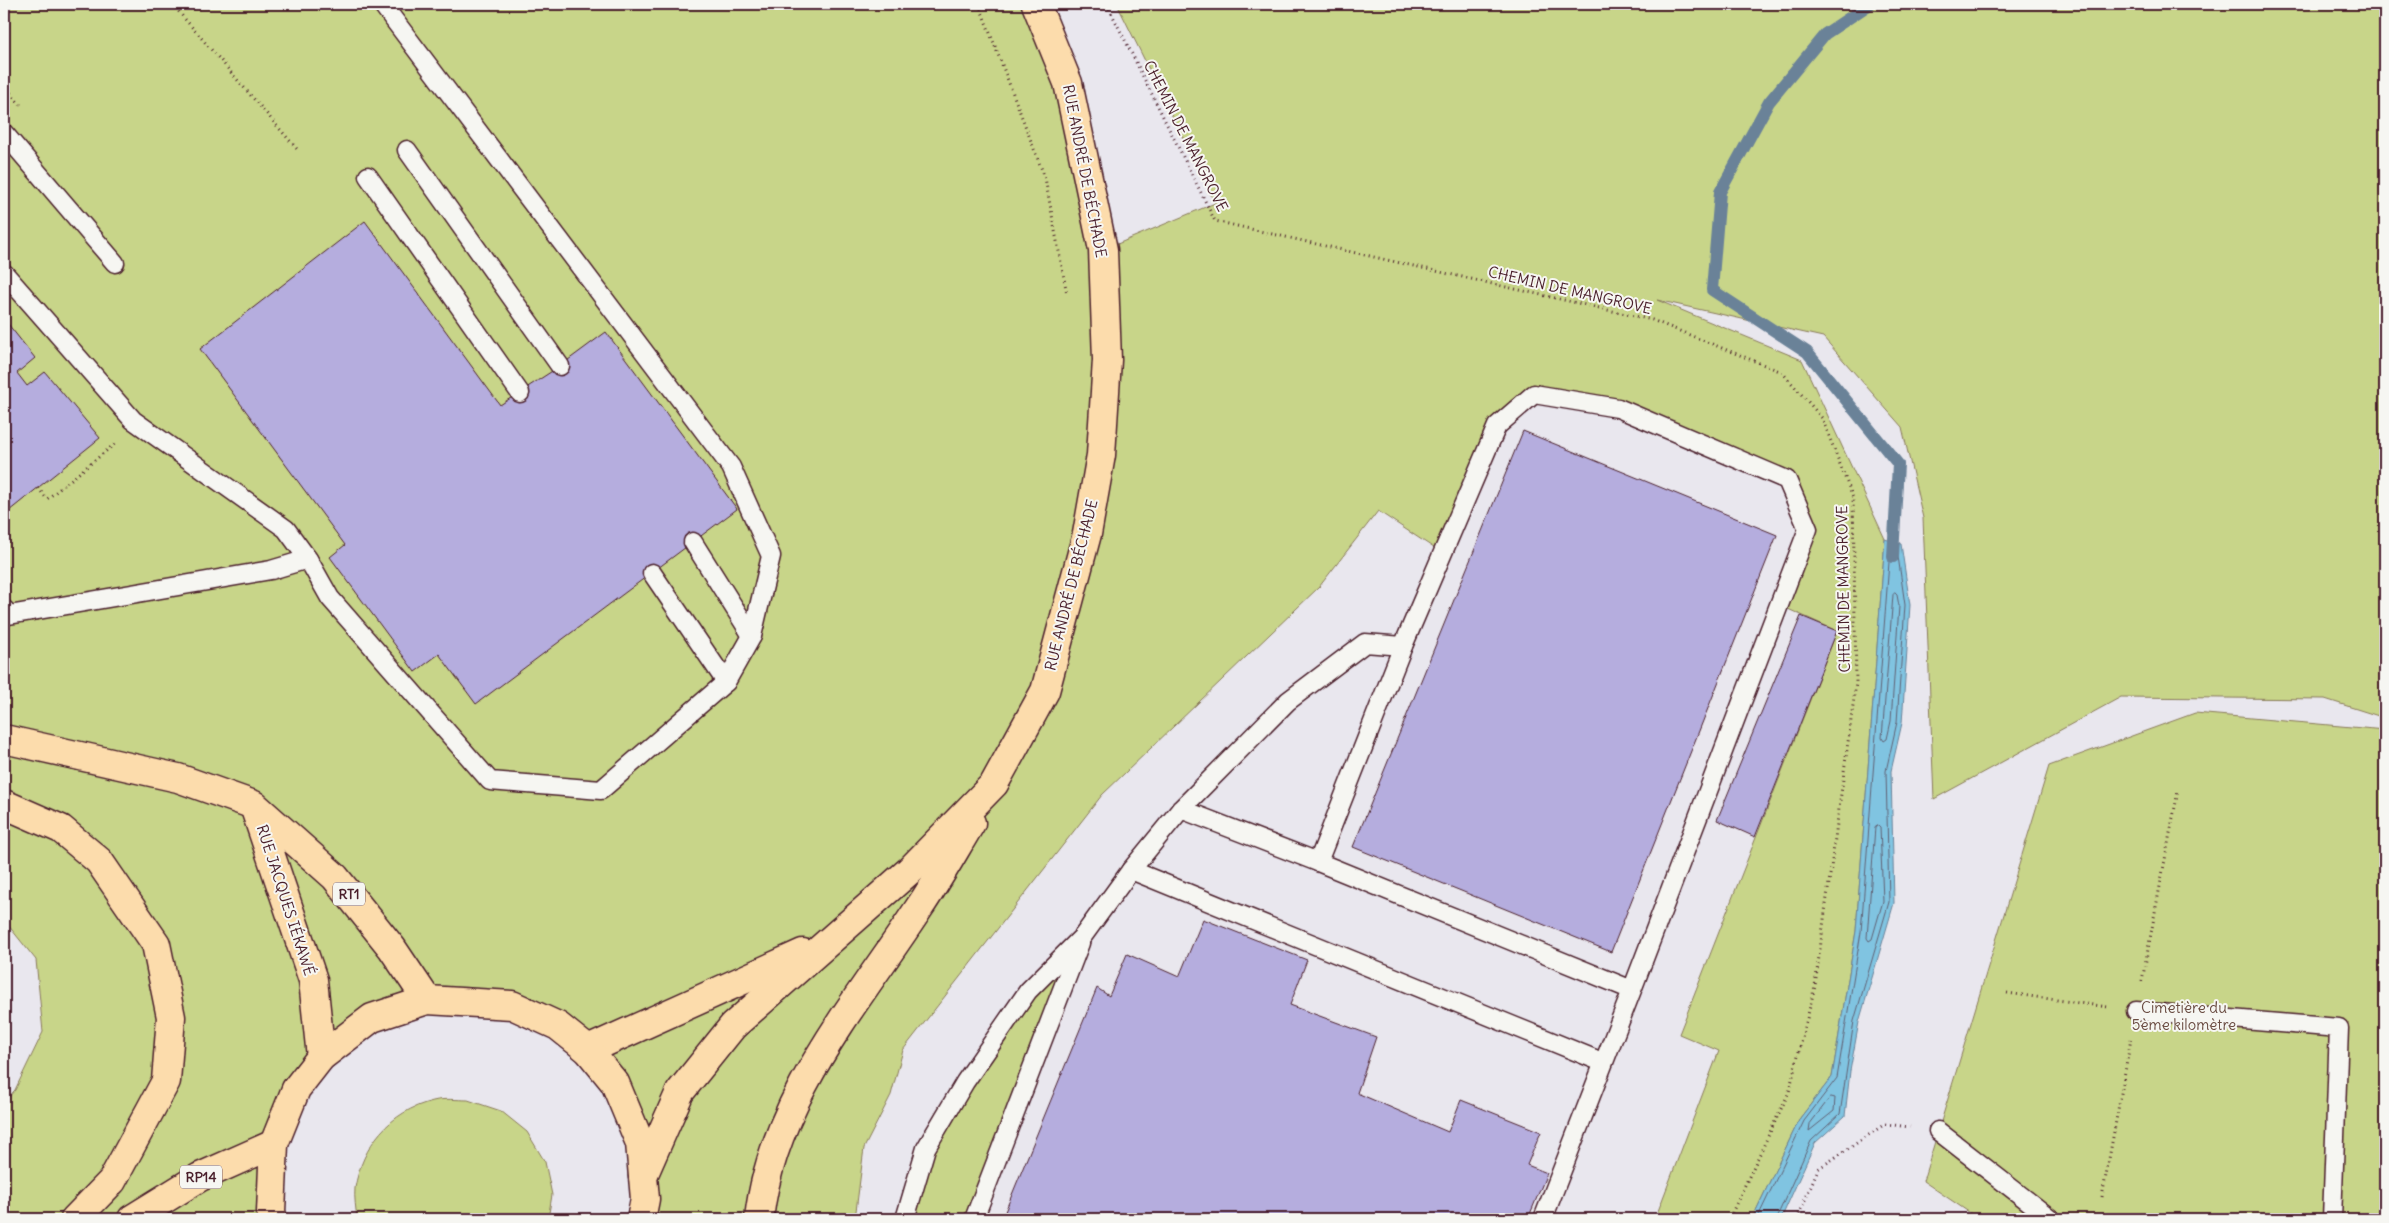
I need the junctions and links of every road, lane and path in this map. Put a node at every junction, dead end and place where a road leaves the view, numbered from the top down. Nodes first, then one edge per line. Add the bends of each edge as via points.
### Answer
1 (172, 4) edge
2 (382, 4) edge
3 (979, 4) edge
4 (1036, 4) edge
5 (1107, 4) edge
6 (4, 134) edge
7 (297, 149) dead end
8 (407, 150) dead end
9 (368, 176) dead end
10 (115, 263) dead end
11 (4, 273) edge
12 (1068, 300) dead end
13 (560, 366) dead end
14 (520, 393) dead end
15 (118, 441) dead end
16 (38, 488) dead end
17 (693, 542) dead end
18 (308, 559) junction
19 (652, 573) dead end
20 (4, 609) edge
21 (752, 636) junction
22 (1403, 646) junction
23 (726, 682) junction
24 (4, 739) edge
25 (994, 784) junction
26 (4, 804) edge
27 (254, 805) junction
28 (1181, 809) junction
29 (1318, 862) junction
30 (1131, 870) junction
31 (1083, 936) junction
32 (827, 942) junction
33 (1632, 990) junction
34 (2007, 993) dead end
35 (427, 1000) junction
36 (2136, 1011) joint
37 (588, 1050) junction
38 (321, 1057) junction
39 (1602, 1062) junction
40 (1938, 1131) joint
41 (274, 1144) junction
42 (643, 1176) junction
43 (75, 1219) edge
44 (132, 1219) edge
45 (273, 1219) edge
46 (641, 1219) edge
47 (759, 1219) edge
48 (905, 1219) edge
49 (974, 1219) edge
50 (1543, 1219) edge
51 (1729, 1219) edge
52 (1797, 1219) edge
53 (2051, 1219) edge
54 (2332, 1219) edge

1 - 7 path
2 - 21 lane via 731,467 771,556
3 - 12 path via 1045,178
4 - 25 main road, RUE ANDRÉ DE BÉCHADE via 1068,83 1103,250 1107,360 1101,455 1085,543 1045,691
5 - 51 path, CHEMIN DE MANGROVE via 1215,221 1652,320 1782,372 1822,418 1853,498 1856,683 1815,986 1789,1092
6 - 10 lane
8 - 13 lane
9 - 14 lane
11 - 18 lane via 133,420 286,529
15 - 16 path via 47,499
17 - 21 lane
18 - 20 lane via 271,570 9,615
18 - 23 lane via 330,598 490,781 601,790
19 - 23 lane
21 - 23 lane
22 - 28 lane via 1365,643 1288,701
22 - 29 lane
22 - 33 lane via 1497,426 1534,394 1618,408 1787,480 1808,529
24 - 27 main road, RUE JACQUES IÉKAWÉ / RT1 via 178,778
25 - 32 main road, RUE ANDRÉ DE BÉCHADE via 909,871
25 - 47 main road via 920,907 861,992 792,1104 762,1189
26 - 43 main road via 61,829 99,860 156,944 170,1017 166,1081 112,1181
27 - 35 main road, RUE JACQUES IÉKAWÉ / RT1 via 335,877 392,948
27 - 38 main road, RUE JACQUES IÉKAWÉ via 313,980
28 - 29 lane
28 - 30 lane
29 - 33 lane
30 - 31 lane
30 - 39 lane
31 - 48 lane via 1028,990 965,1082 926,1148
31 - 49 lane
32 - 37 main road
32 - 42 main road, RUE ANDRÉ DE BÉCHADE via 733,1026 680,1092
33 - 39 lane
34 - 36 path
35 - 37 main road via 512,1005 558,1026
35 - 38 main road via 372,1018
36 - 54 lane via 2339,1028
37 - 42 main road via 615,1083 640,1143
38 - 41 main road via 296,1089
39 - 50 lane
40 - 52 path via 1885,1124 1818,1169
40 - 53 lane
41 - 44 main road, RP14 via 200,1177
41 - 45 main road
42 - 46 main road via 645,1199

